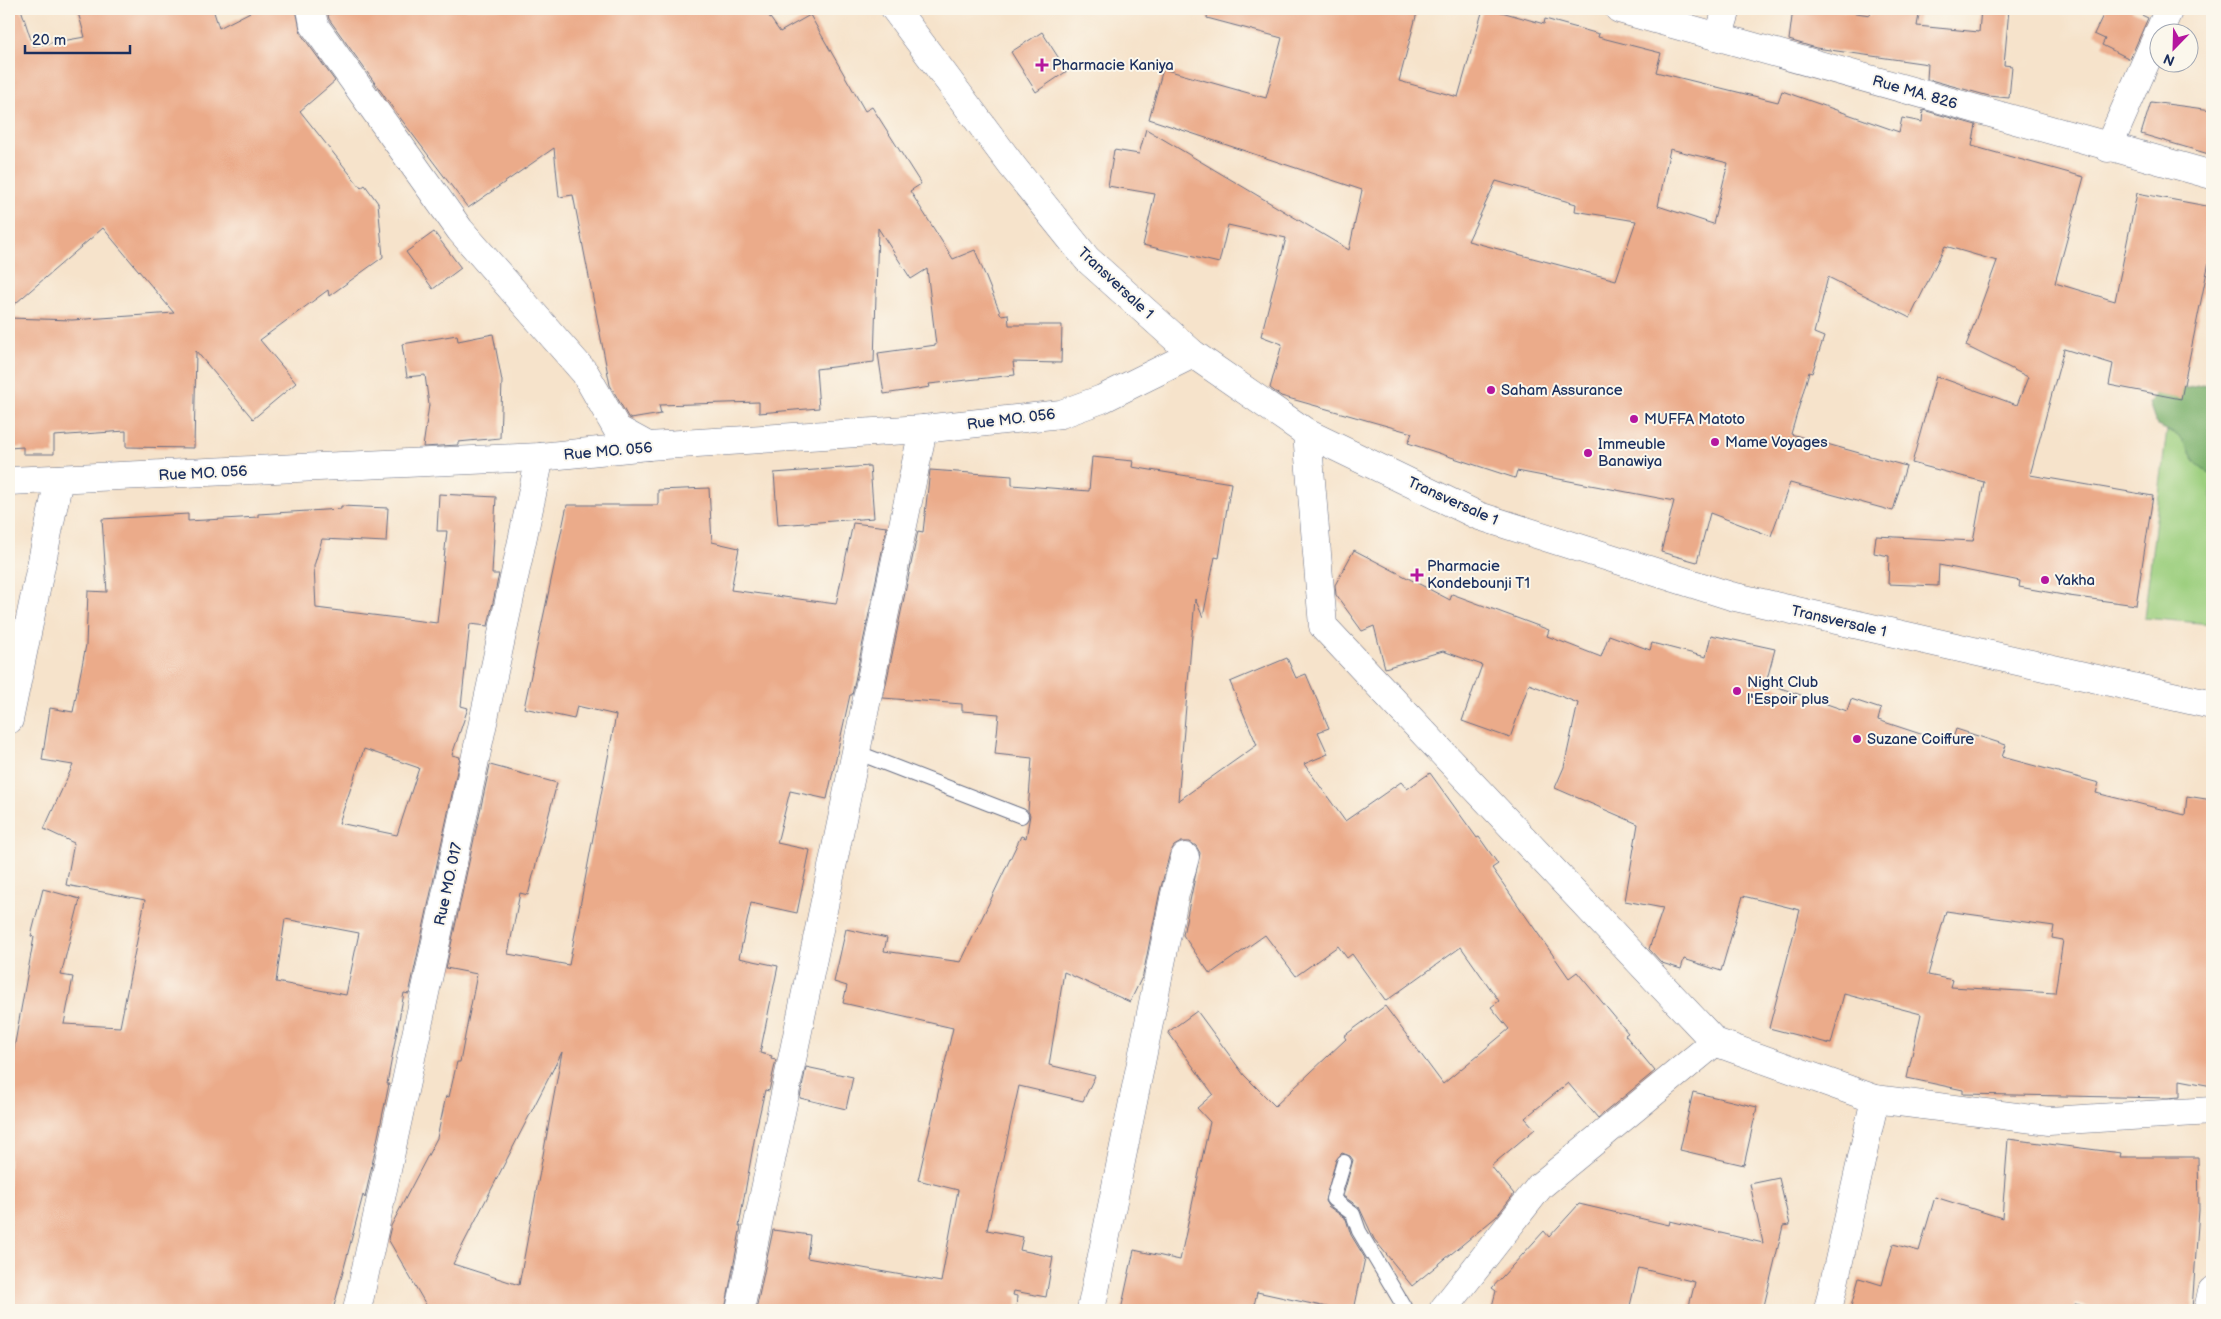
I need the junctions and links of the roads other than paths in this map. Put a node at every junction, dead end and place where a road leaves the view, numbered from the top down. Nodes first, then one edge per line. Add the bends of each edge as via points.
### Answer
1 (311, 9) edge
2 (895, 9) edge
3 (1618, 9) edge
4 (1727, 9) edge
5 (2170, 9) edge
6 (2164, 22) edge
7 (1719, 36) junction
8 (2148, 58) edge
9 (2108, 148) junction
10 (2212, 175) edge
11 (1193, 354) junction
12 (924, 430) junction
13 (1308, 433) junction
14 (648, 446) junction
15 (540, 457) junction
16 (59, 479) junction
17 (9, 481) edge
18 (2212, 705) edge
19 (9, 720) edge
20 (856, 752) junction
21 (1021, 816) dead end
22 (1185, 857) dead end
23 (1715, 1042) junction
24 (1875, 1099) junction
25 (2212, 1111) edge
26 (1344, 1162) dead end
27 (2212, 1291) edge
28 (357, 1310) edge
29 (740, 1310) edge
30 (1092, 1310) edge
31 (1406, 1310) edge
32 (1443, 1310) edge
33 (1828, 1310) edge
34 (2208, 1310) edge

1 - 14 street via 314,25 460,230 585,373 617,429
2 - 11 street, Transversale 1 via 1086,259
3 - 7 street, Rue MA. 826
4 - 7 street
5 - 6 street
7 - 9 street, Rue MA. 826
8 - 9 street
9 - 10 street, Rue MA. 826
11 - 12 street, Rue MO. 056 via 1102,399 1062,414
11 - 13 street, Transversale 1
12 - 14 street, Rue MO. 056
12 - 20 street
13 - 18 street, Transversale 1 via 1478,516 1731,596
13 - 23 street via 1323,626
14 - 15 street, Rue MO. 056
15 - 16 street, Rue MO. 056
15 - 28 street, Rue MO. 017
16 - 17 street, Rue MO. 056
16 - 19 street
20 - 21 lane
20 - 29 street
22 - 30 street
23 - 24 street
23 - 32 street via 1540,1186
24 - 25 street via 2048,1120
24 - 33 street
26 - 31 lane via 1333,1199 1353,1214 1359,1231
27 - 34 street

